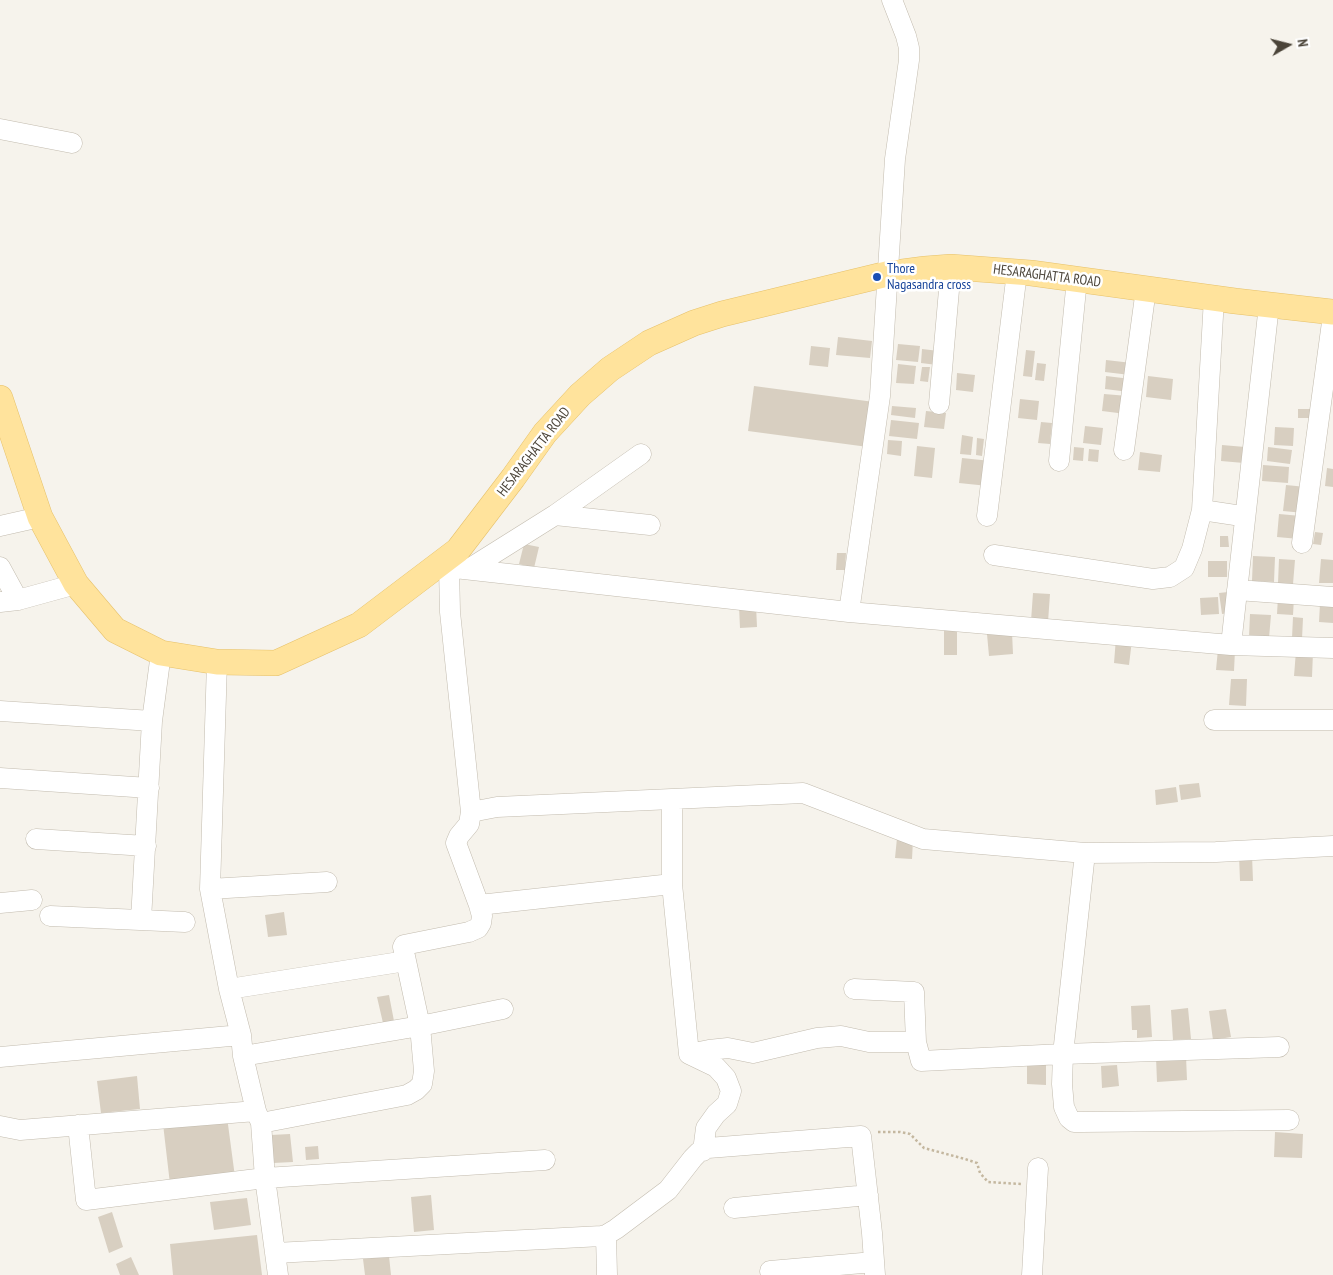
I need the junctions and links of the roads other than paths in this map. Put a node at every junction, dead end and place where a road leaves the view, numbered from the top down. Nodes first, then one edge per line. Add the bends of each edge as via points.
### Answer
1 (892, 0) edge
2 (0, 129) edge
3 (72, 143) dead end
4 (951, 267) junction
5 (1017, 272) junction
6 (887, 274) junction
7 (1077, 279) junction
8 (1146, 289) junction
9 (1214, 298) junction
10 (1269, 305) junction
11 (1333, 313) edge
12 (0, 398) edge
13 (939, 404) dead end
14 (1124, 450) dead end
15 (9, 451) edge
16 (641, 454) dead end
17 (1059, 462) dead end
18 (1202, 510) junction
19 (555, 515) junction
20 (1235, 515) dead end
21 (987, 516) dead end
22 (40, 517) junction
23 (650, 525) dead end
24 (0, 526) edge
25 (1302, 543) dead end
26 (994, 555) dead end
27 (443, 566) junction
28 (0, 567) edge
29 (469, 569) junction
30 (76, 584) junction
31 (1237, 590) junction
32 (1333, 597) edge
33 (9, 601) edge
34 (849, 612) junction
35 (1231, 645) junction
36 (1333, 648) edge
37 (161, 653) junction
38 (217, 662) junction
39 (0, 711) edge
40 (1214, 720) dead end
41 (1333, 720) edge
42 (152, 721) junction
43 (0, 778) edge
44 (149, 788) junction
45 (672, 799) junction
46 (471, 812) junction
47 (36, 839) dead end
48 (146, 846) junction
49 (1333, 846) edge
50 (1086, 853) junction
51 (327, 882) dead end
52 (672, 884) junction
53 (210, 889) junction
54 (32, 900) dead end
55 (0, 903) edge
56 (480, 905) junction
57 (50, 916) dead end
58 (141, 920) junction
59 (185, 922) dead end
60 (406, 961) junction
61 (229, 989) junction
62 (854, 989) dead end
63 (503, 1009) dead end
64 (420, 1026) junction
65 (241, 1035) junction
66 (916, 1042) junction
67 (1279, 1048) dead end
68 (689, 1054) junction
69 (1063, 1054) junction
70 (0, 1056) edge
71 (243, 1056) junction
72 (258, 1117) junction
73 (1289, 1120) dead end
74 (78, 1125) junction
75 (0, 1126) edge
76 (703, 1151) junction
77 (545, 1160) dead end
78 (1038, 1177) road end
79 (265, 1178) junction
80 (868, 1196) junction
81 (734, 1208) dead end
82 (606, 1234) junction
83 (275, 1253) junction
84 (874, 1269) edge
85 (770, 1271) dead end
86 (278, 1275) edge
87 (607, 1275) edge
88 (1032, 1275) edge

1 - 6 street via 906,36 909,60 895,159
2 - 3 street
4 - 5 main road, HESARAGHATTA ROAD
4 - 6 main road, HESARAGHATTA ROAD
4 - 13 street
5 - 7 main road, HESARAGHATTA ROAD
5 - 21 street
6 - 27 main road, HESARAGHATTA ROAD via 722,314 679,328 649,343 610,369 580,395 545,433
6 - 34 street via 880,396
7 - 8 main road, HESARAGHATTA ROAD
7 - 17 street
8 - 9 main road, HESARAGHATTA ROAD
8 - 14 street
9 - 10 main road, HESARAGHATTA ROAD
9 - 18 street
10 - 11 main road, HESARAGHATTA ROAD
10 - 31 street
11 - 25 street
12 - 15 main road, HESARAGHATTA ROAD
15 - 22 main road, HESARAGHATTA ROAD
16 - 19 street
18 - 20 street
18 - 26 street via 1184,568 1170,577 1152,579
19 - 23 street
19 - 29 street
22 - 24 street
22 - 30 main road, HESARAGHATTA ROAD
27 - 29 street
27 - 38 main road, HESARAGHATTA ROAD via 360,624 276,663
27 - 46 street
28 - 33 street
29 - 34 street
30 - 33 street
30 - 37 main road, HESARAGHATTA ROAD via 115,630
31 - 32 street
31 - 35 street
34 - 35 street
35 - 36 street
37 - 38 main road, HESARAGHATTA ROAD
37 - 42 street
38 - 53 street
39 - 42 street
40 - 41 street
42 - 44 street
43 - 44 street
44 - 48 street
45 - 46 street via 497,807
45 - 50 street via 803,793 923,839
45 - 52 street
46 - 56 street via 470,824 456,843
47 - 48 street
48 - 58 street
49 - 50 street via 1216,852
50 - 69 street
51 - 53 street
52 - 56 street
52 - 68 street
53 - 61 street
54 - 55 street
56 - 60 street via 482,916 478,928 404,945
57 - 58 street
58 - 59 street
60 - 61 street
60 - 64 street
61 - 65 street
62 - 66 street via 914,992
63 - 64 street
64 - 71 street
64 - 72 street via 424,1071 422,1084 416,1090 407,1095
65 - 70 street
65 - 71 street
66 - 68 street via 869,1042 841,1036 817,1038 753,1053 728,1048
66 - 69 street via 921,1061
67 - 69 street
68 - 76 street via 716,1067 726,1078 731,1091 727,1104 706,1128
69 - 73 street via 1064,1107 1074,1122
71 - 72 street
72 - 74 street
72 - 79 street
74 - 75 street via 20,1130
74 - 79 street via 86,1200
76 - 80 street via 708,1148 861,1136
76 - 82 street via 693,1158 668,1190
77 - 79 street
78 - 88 street
79 - 83 street
80 - 81 street
80 - 84 street
82 - 83 street
82 - 87 street
83 - 86 street
84 - 85 street

